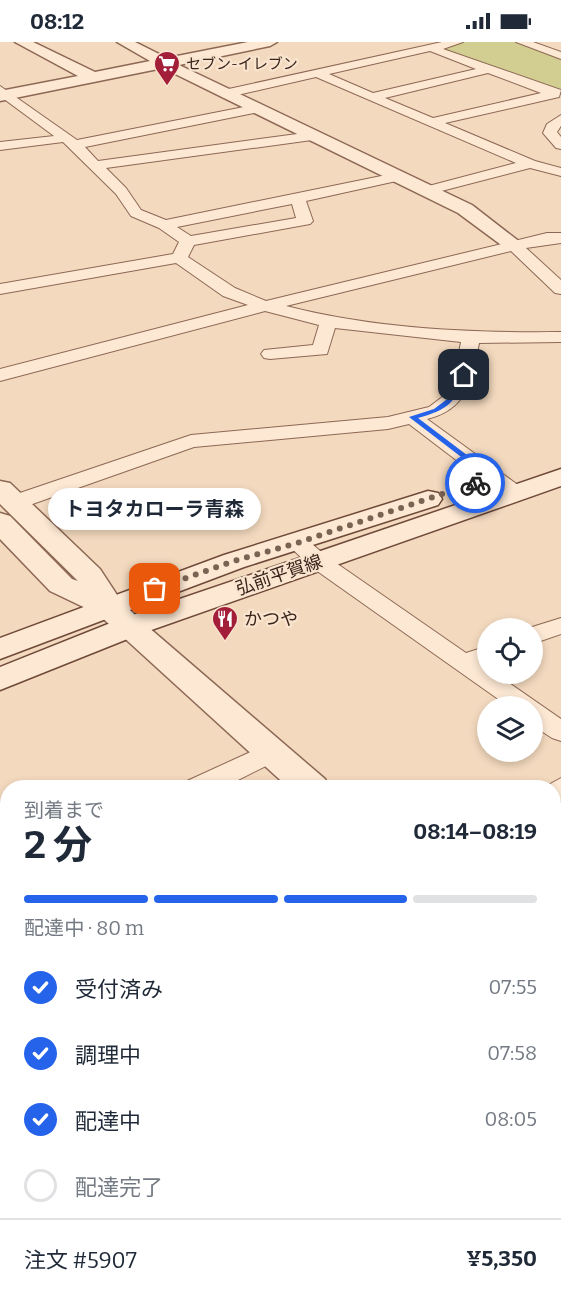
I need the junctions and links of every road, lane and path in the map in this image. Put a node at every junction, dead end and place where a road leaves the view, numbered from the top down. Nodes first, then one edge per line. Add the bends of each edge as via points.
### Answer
1 (22, 42) edge
2 (124, 42) edge
3 (270, 42) edge
4 (457, 42) edge
5 (522, 42) edge
6 (430, 48) junction
7 (561, 56) edge
8 (163, 64) junction
9 (490, 69) junction
10 (316, 73) junction
11 (94, 78) junction
12 (558, 93) edge
13 (3, 94) edge
14 (224, 94) junction
15 (372, 97) junction
16 (254, 109) junction
17 (561, 119) edge
18 (432, 122) junction
19 (312, 136) junction
20 (71, 141) junction
21 (561, 145) edge
22 (0, 146) edge
23 (530, 164) junction
24 (96, 165) junction
25 (561, 172) edge
26 (396, 177) junction
27 (426, 191) junction
28 (298, 198) junction
29 (164, 225) junction
30 (561, 237) edge
31 (188, 241) junction
32 (515, 246) junction
33 (179, 258) junction
34 (0, 289) edge
35 (561, 289) edge
36 (265, 306) junction
37 (328, 322) junction
38 (561, 337) edge
39 (471, 338) junction
40 (270, 354) dead end
41 (0, 375) edge
42 (412, 417) junction
43 (561, 454) edge
44 (561, 477) edge
45 (503, 485) junction
46 (5, 504) edge
47 (308, 552) junction
48 (119, 617) junction
49 (561, 625) edge
50 (543, 632) edge
51 (0, 649) edge
52 (477, 658) edge
53 (462, 663) junction
54 (0, 679) edge
55 (510, 696) edge
56 (543, 720) edge
57 (561, 732) edge
58 (270, 752) junction
59 (213, 780) edge
60 (303, 780) edge

1 - 11 street
2 - 8 street
3 - 8 street
4 - 6 street
5 - 7 street
6 - 9 street
6 - 10 street
8 - 11 street
8 - 14 street
9 - 12 street
9 - 15 street
10 - 14 street
10 - 15 street
11 - 13 street
12 - 18 street
13 - 20 street
14 - 16 street
15 - 18 street
16 - 19 street
16 - 20 street
17 - 21 street via 550,134
18 - 23 street
19 - 24 street
19 - 26 street
20 - 22 street
20 - 24 street
23 - 25 street
23 - 27 street
24 - 29 street via 136,213
26 - 27 street
26 - 28 street
27 - 32 street via 465,209
28 - 29 street
28 - 31 street via 305,221
29 - 31 street
30 - 32 street
31 - 33 street
32 - 35 street
32 - 36 street
33 - 34 street
33 - 36 street via 229,292
36 - 37 street
36 - 41 street
37 - 39 street
37 - 40 street via 321,350
38 - 39 street
39 - 42 street via 464,375 453,398 436,411
42 - 45 street
42 - 46 street via 388,423 191,441
43 - 45 street, 弘前平賀線
44 - 45 street, 弘前平賀線
45 - 47 street, 弘前平賀線
46 - 48 street via 61,585
47 - 48 street, 弘前平賀線
47 - 53 street
48 - 51 street, 弘前平賀線
48 - 54 street, 弘前平賀線
48 - 58 street
49 - 50 street
52 - 53 street
53 - 55 street
56 - 57 street
58 - 59 street
58 - 60 street

